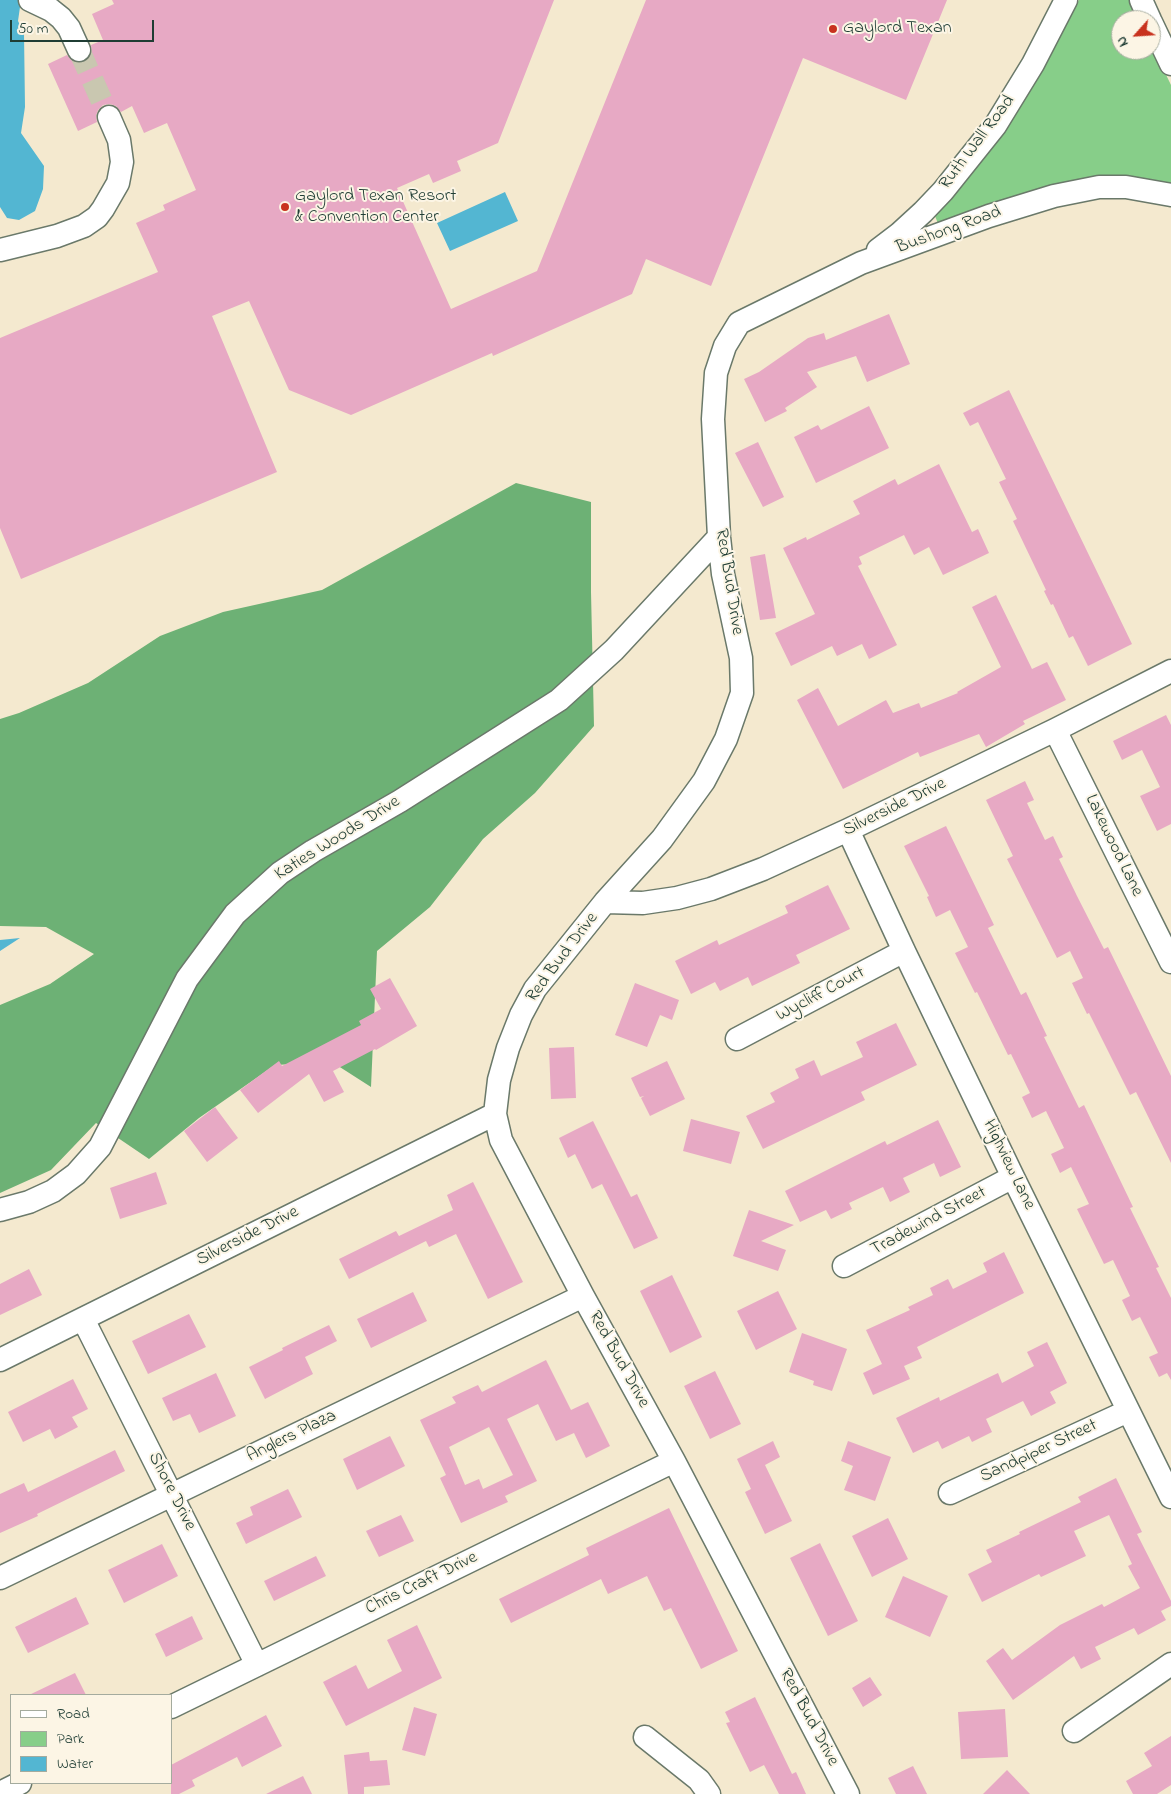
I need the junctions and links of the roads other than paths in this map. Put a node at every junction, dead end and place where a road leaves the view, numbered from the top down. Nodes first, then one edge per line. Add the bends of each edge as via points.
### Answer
1 (30, 0) edge
2 (1066, 0) edge
3 (1161, 42) edge
4 (79, 50) tunnel mouth
5 (1171, 64) edge
6 (109, 117) tunnel mouth
7 (1171, 195) edge
8 (0, 250) edge
9 (861, 263) junction
10 (739, 323) joint
11 (719, 537) junction
12 (1171, 671) edge
13 (1055, 730) junction
14 (848, 830) junction
15 (605, 902) junction
16 (904, 951) junction
17 (1171, 962) edge
18 (737, 1039) dead end
19 (495, 1114) junction
20 (1014, 1177) junction
21 (0, 1210) edge
22 (844, 1266) dead end
23 (583, 1296) junction
24 (83, 1319) junction
25 (0, 1360) edge
26 (1128, 1411) junction
27 (674, 1461) junction
28 (950, 1493) dead end
29 (173, 1495) junction
30 (1171, 1497) edge
31 (0, 1578) edge
32 (1171, 1664) edge
33 (257, 1665) junction
34 (172, 1707) edge
35 (1074, 1732) dead end
36 (646, 1737) dead end
37 (18, 1784) edge
38 (0, 1793) edge
39 (709, 1794) edge
40 (848, 1794) edge

1 - 4 street via 60,18 69,28
2 - 9 street, Ruth Wall Road via 1033,64 995,126 923,212
3 - 5 street
6 - 8 street via 119,140 122,162 118,183 104,210 84,226
7 - 9 street, Bushong Road via 1126,187 1099,187 1054,196
9 - 10 street, Bushong Road
10 - 11 street, Red Bud Drive via 725,346 716,373 712,419
11 - 15 street, Red Bud Drive via 723,574 741,658 742,693 726,739 704,781 662,838
11 - 21 street, Katies Woods Drive via 614,650 559,700 400,801 313,851 280,873 235,914 187,979 100,1148 76,1174 54,1191
12 - 13 street, Silverside Drive
13 - 14 street, Silverside Drive
13 - 17 street, Lakewood Lane
14 - 15 street, Silverside Drive via 712,889 643,903
14 - 16 street, Highview Lane
15 - 19 street, Red Bud Drive via 535,989 521,1014 499,1080
16 - 18 street, Wycliff Court
16 - 20 street, Highview Lane
19 - 23 street, Red Bud Drive via 502,1140
19 - 24 street, Silverside Drive
20 - 22 street, Tradewind Street
20 - 26 street, Highview Lane
23 - 27 street, Red Bud Drive
23 - 29 street, Anglers Plaza
24 - 25 street, Silverside Drive
24 - 29 street, Shore Drive
26 - 28 street, Sandpiper Street
26 - 30 street, Highview Lane
27 - 33 street, Chris Craft Drive
27 - 40 street, Red Bud Drive
29 - 31 street, Anglers Plaza
29 - 33 street, Shore Drive
32 - 35 street
33 - 34 street, Chris Craft Drive
36 - 39 street via 699,1780
37 - 38 street

